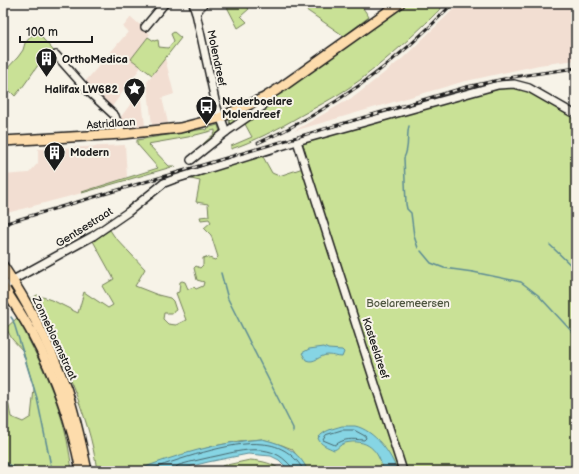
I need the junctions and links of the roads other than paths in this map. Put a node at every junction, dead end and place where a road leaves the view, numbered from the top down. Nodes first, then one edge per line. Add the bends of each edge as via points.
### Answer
1 (165, 3) edge
2 (193, 3) edge
3 (204, 3) edge
4 (400, 3) edge
5 (196, 13) junction
6 (145, 27) dead end
7 (56, 55) dead end
8 (268, 96) junction
9 (571, 112) dead end
10 (220, 118) junction
11 (226, 132) junction
12 (122, 134) junction
13 (3, 141) edge
14 (298, 141) junction
15 (192, 160) dead end
16 (3, 266) edge
17 (13, 281) junction
18 (3, 287) edge
19 (81, 471) edge
20 (88, 471) edge
21 (403, 471) edge

1 - 6 street
2 - 5 street, Molendreef
3 - 5 street
4 - 8 main road, Astridlaan
5 - 10 street, Molendreef
7 - 12 street via 115,116
8 - 10 main road, Astridlaan
8 - 11 street, Astridlaan via 262,107
9 - 14 street via 529,88 514,84 498,85
10 - 11 street
10 - 12 main road, Astridlaan via 180,128
11 - 15 street, Astridlaan
12 - 13 main road, Astridlaan
14 - 17 street, Gentsestraat via 172,180 93,236
14 - 21 street, Kasteeldreef
16 - 17 main road, Zonnebloemstraat
17 - 18 street, Gentsestraat
17 - 20 main road, Zonnebloemstraat via 58,368
18 - 19 main road, Zonnebloemstraat via 32,332 53,378 66,413

